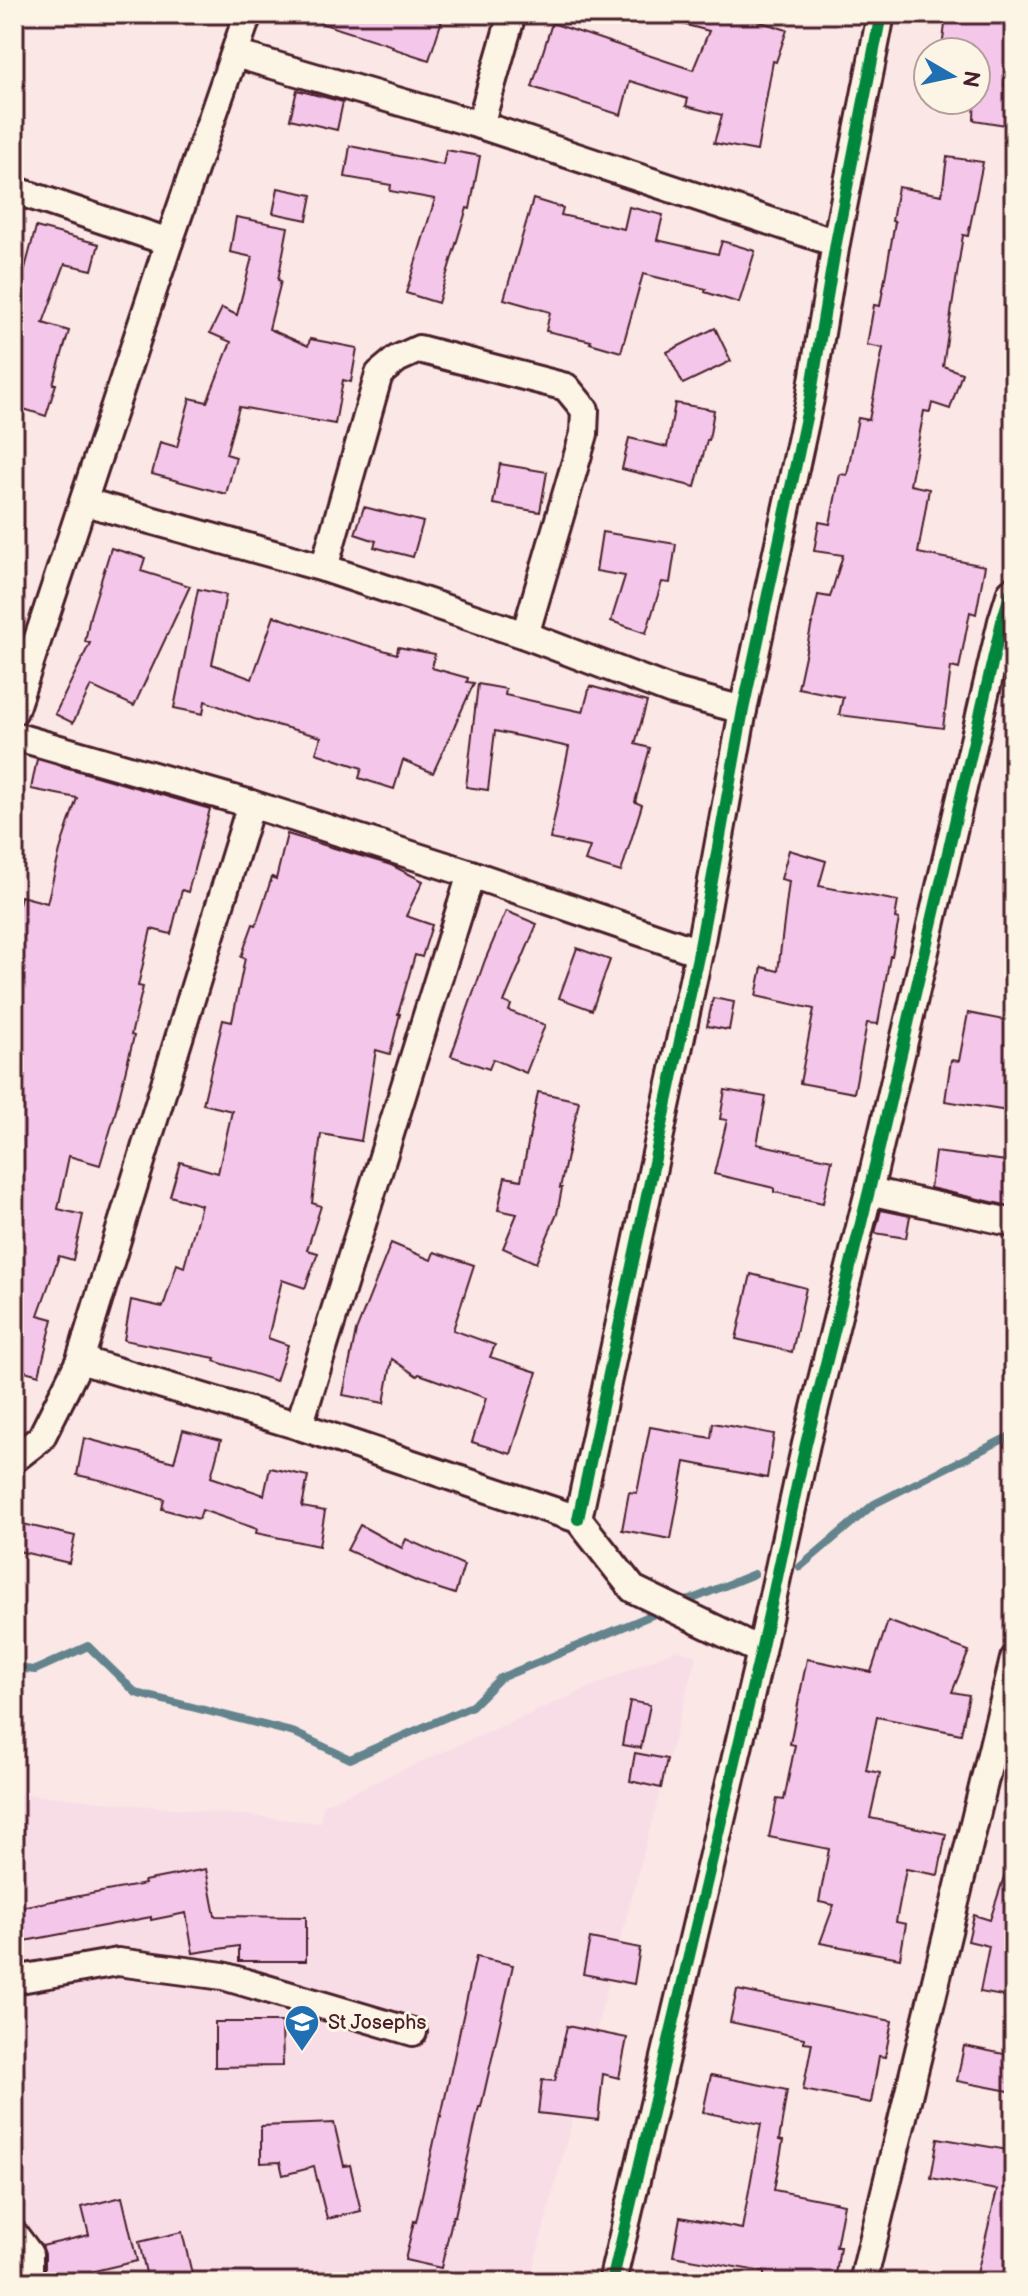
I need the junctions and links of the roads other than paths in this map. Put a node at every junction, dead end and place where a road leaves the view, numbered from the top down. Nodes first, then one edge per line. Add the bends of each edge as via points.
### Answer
1 (248, 14) edge
2 (512, 14) edge
3 (881, 14) edge
4 (235, 54) junction
5 (480, 125) junction
6 (14, 190) edge
7 (169, 242) junction
8 (836, 243) junction
9 (85, 502) junction
10 (324, 568) junction
11 (1014, 590) edge
12 (525, 635) junction
13 (743, 710) junction
14 (14, 711) edge
15 (14, 736) edge
16 (251, 804) junction
17 (471, 874) junction
18 (699, 952) junction
19 (869, 1191) junction
20 (1014, 1223) edge
21 (80, 1360) junction
22 (299, 1426) junction
23 (14, 1459) edge
24 (578, 1519) junction
25 (761, 1651) junction
26 (1014, 1659) edge
27 (14, 1980) edge
28 (413, 2032) dead end
29 (14, 2234) edge
30 (29, 2282) edge
31 (612, 2282) edge
32 (863, 2282) edge

1 - 4 street
2 - 5 street
3 - 8 street
4 - 5 street
4 - 7 street
5 - 8 street
6 - 7 street
7 - 9 street
8 - 13 street via 810,399
9 - 10 street
9 - 14 street
10 - 12 street
10 - 12 street via 379,374 397,359 419,349 566,387 585,410 584,434
11 - 19 street via 1002,621
12 - 13 street via 672,691
13 - 18 street
15 - 16 street
16 - 17 street
16 - 21 street
17 - 18 street
17 - 22 street
18 - 24 street
19 - 20 street
19 - 25 street
21 - 22 street
21 - 23 street via 41,1438
22 - 24 street
24 - 25 street via 633,1589
25 - 31 street
26 - 32 street
27 - 28 street via 118,1962 223,1976
29 - 30 street via 29,2254

